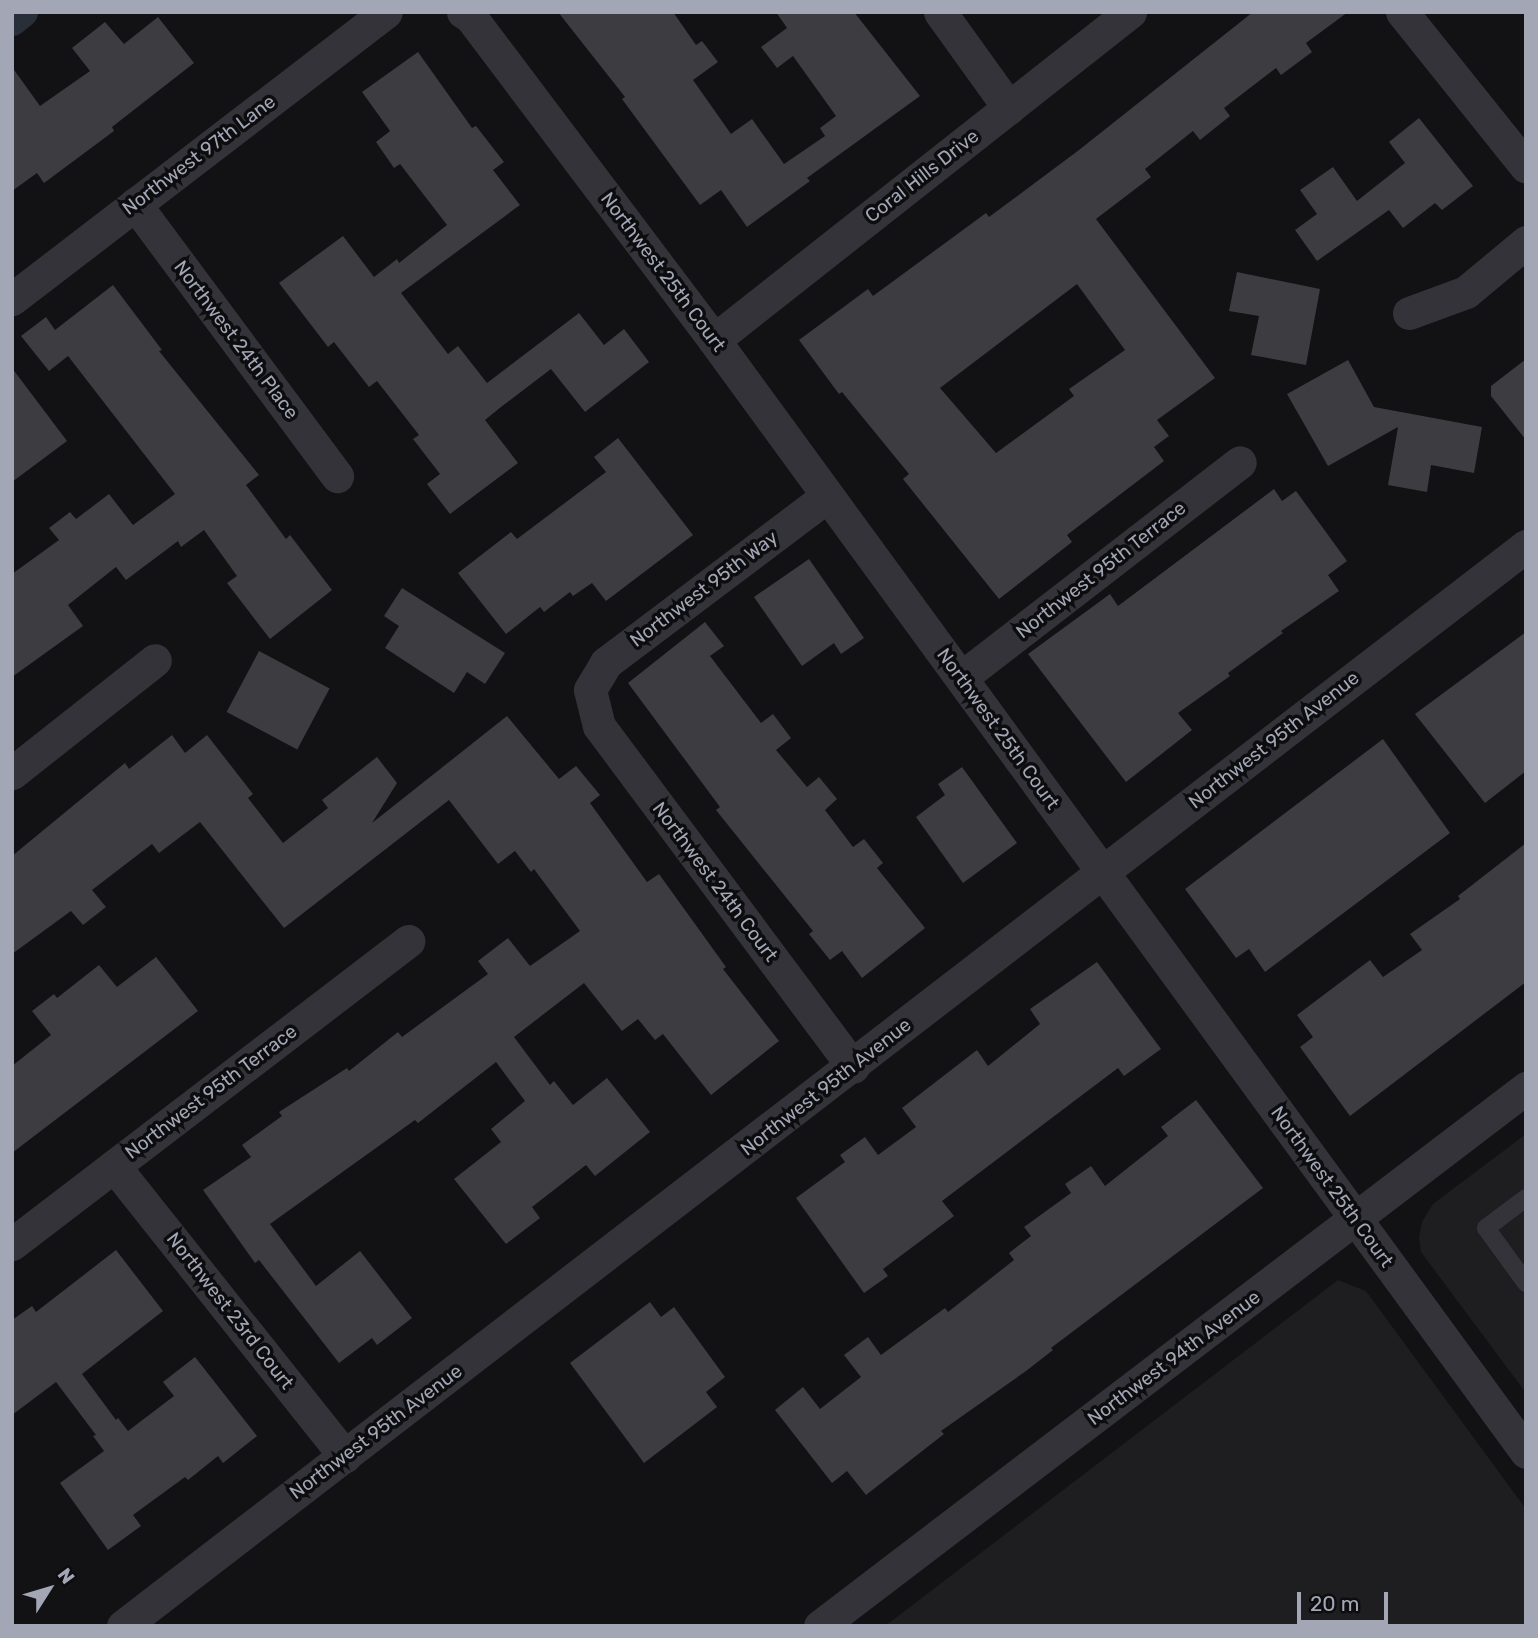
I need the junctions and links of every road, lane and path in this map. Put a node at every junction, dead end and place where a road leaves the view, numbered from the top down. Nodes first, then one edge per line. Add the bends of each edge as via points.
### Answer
1 (386, 12) edge
2 (463, 12) edge
3 (940, 12) edge
4 (1130, 12) edge
5 (1402, 12) edge
6 (1009, 108) junction
7 (1526, 167) edge
8 (135, 204) junction
9 (1526, 243) edge
10 (12, 299) edge
11 (1409, 313) dead end
12 (714, 340) junction
13 (1240, 462) dead end
14 (337, 476) dead end
15 (827, 497) junction
16 (1526, 546) edge
17 (155, 660) dead end
18 (962, 677) junction
19 (590, 690) joint
20 (12, 773) edge
21 (1101, 874) junction
22 (409, 941) dead end
23 (853, 1067) junction
24 (1526, 1088) edge
25 (114, 1166) junction
26 (1526, 1198) edge
27 (1356, 1219) junction
28 (12, 1244) edge
29 (1526, 1283) edge
30 (1523, 1444) edge
31 (345, 1456) junction
32 (123, 1626) edge
33 (820, 1626) edge

1 - 8 street, Northwest 97th Lane
2 - 12 street, Northwest 25th Court
3 - 6 street
4 - 6 street, Coral Hills Drive
5 - 7 street
6 - 12 street, Coral Hills Drive
8 - 10 street, Northwest 97th Lane
8 - 14 street, Northwest 24th Place
9 - 11 street via 1466,292
12 - 15 street, Northwest 25th Court
13 - 18 street, Northwest 95th Terrace
15 - 18 street, Northwest 25th Court
15 - 19 street, Northwest 95th Way via 606,663
16 - 21 street, Northwest 95th Avenue
17 - 20 street
18 - 21 street, Northwest 25th Court
19 - 23 street, Northwest 24th Court via 599,726
21 - 23 street, Northwest 95th Avenue
21 - 27 street, Northwest 25th Court
22 - 25 street, Northwest 95th Terrace
23 - 31 street, Northwest 95th Avenue
24 - 27 street, Northwest 94th Avenue
25 - 28 street, Northwest 95th Terrace
25 - 31 street, Northwest 23rd Court
26 - 29 lane via 1486,1228
27 - 30 street, Northwest 25th Court
27 - 33 street, Northwest 94th Avenue
31 - 32 street, Northwest 95th Avenue

